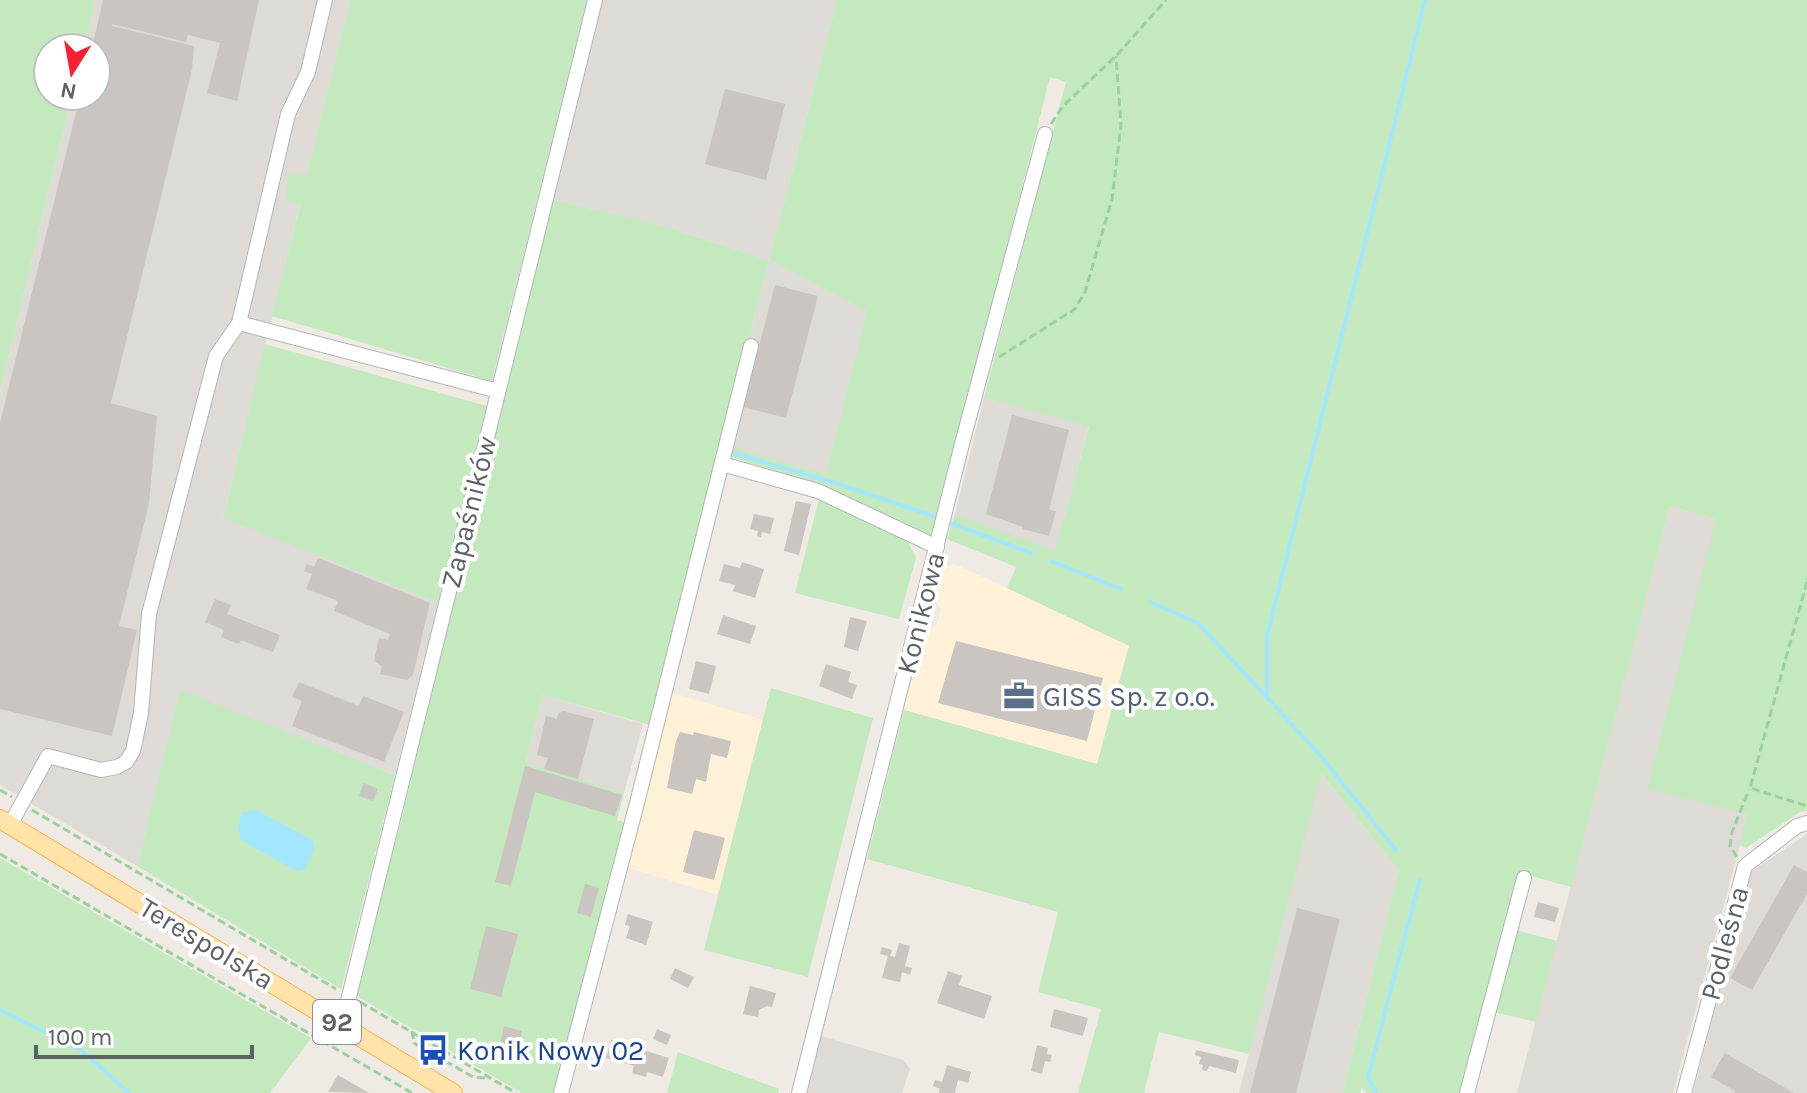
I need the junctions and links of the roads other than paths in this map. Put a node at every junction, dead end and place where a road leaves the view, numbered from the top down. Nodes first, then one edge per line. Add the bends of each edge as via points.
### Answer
1 (325, 0) edge
2 (595, 0) edge
3 (1045, 134) road end
4 (239, 323) junction
5 (751, 346) dead end
6 (498, 391) junction
7 (722, 464) junction
8 (937, 547) junction
9 (5, 822) edge
10 (1807, 823) edge
11 (1524, 878) dead end
12 (342, 1025) junction
13 (453, 1093) edge
14 (561, 1093) edge
15 (799, 1093) edge
16 (1467, 1093) edge
17 (1684, 1093) edge

1 - 4 street via 308,72 288,114
2 - 6 street, Zapaśników
3 - 8 street, Konikowa
4 - 6 street
4 - 9 street via 216,356 149,614 133,751 126,762 101,770 48,756
5 - 7 street
6 - 12 street, Zapaśników
7 - 8 street via 818,491
7 - 14 street
8 - 15 street, Konikowa
9 - 12 main road, Terespolska / 92
10 - 17 street, Podleśna via 1745,866
11 - 16 street
12 - 13 main road, Terespolska / 92

